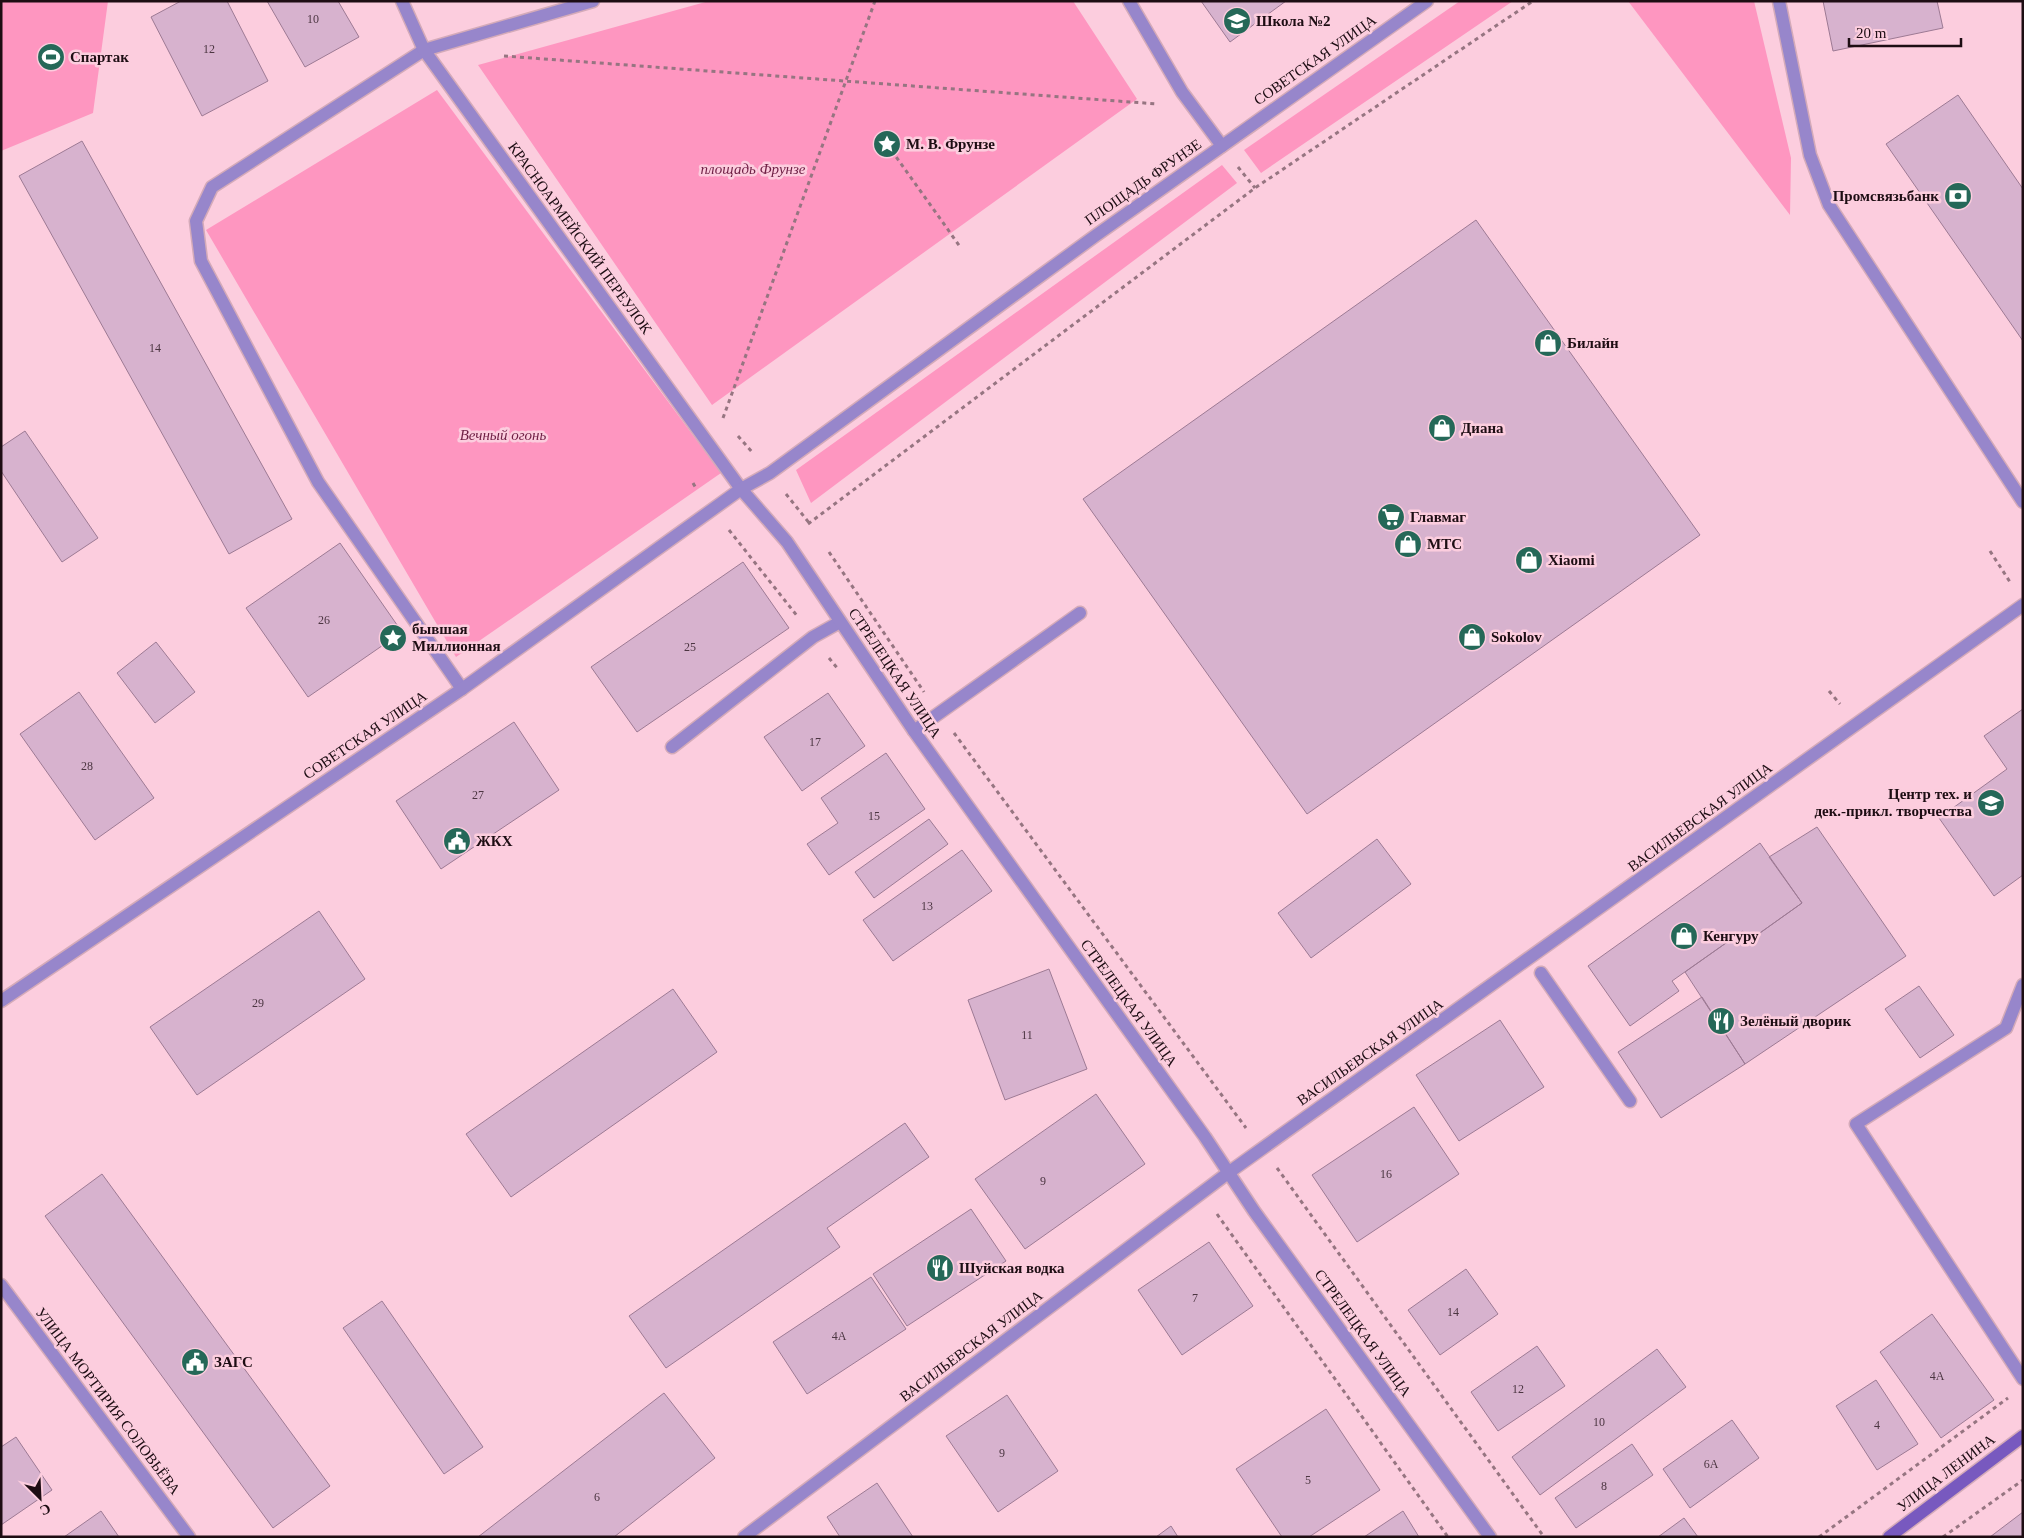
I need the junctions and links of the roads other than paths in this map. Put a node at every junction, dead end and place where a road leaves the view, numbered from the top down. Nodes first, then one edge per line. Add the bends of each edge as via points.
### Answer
1 (402, 1) edge
2 (593, 1) edge
3 (1128, 1) edge
4 (1427, 1) edge
5 (1779, 1) edge
6 (424, 50) junction
7 (1222, 146) junction
8 (741, 489) junction
9 (2023, 502) edge
10 (2023, 605) edge
11 (1080, 613) dead end
12 (840, 622) junction
13 (462, 689) junction
14 (914, 731) junction
15 (672, 747) dead end
16 (1542, 973) dead end
17 (2023, 985) edge
18 (1, 1001) edge
19 (1630, 1101) dead end
20 (1228, 1173) junction
21 (1, 1285) edge
22 (2023, 1379) edge
23 (2023, 1436) edge
24 (189, 1537) edge
25 (744, 1537) edge
26 (1490, 1537) edge
27 (1889, 1537) edge

1 - 6 street, КРАСНОАРМЕЙСКИЙ ПЕРЕУЛОК
2 - 6 street
3 - 7 street via 1182,92
4 - 7 street, СОВЕТСКАЯ УЛИЦА
5 - 9 street via 1810,155 1830,205
6 - 8 street, КРАСНОАРМЕЙСКИЙ ПЕРЕУЛОК
6 - 13 street via 212,187 196,221 201,261 318,482
7 - 8 street, ПЛОЩАДЬ ФРУНЗЕ via 770,473
8 - 12 street, СТРЕЛЕЦКАЯ УЛИЦА via 787,542
8 - 13 street, СОВЕТСКАЯ УЛИЦА
10 - 20 street, ВАСИЛЬЕВСКАЯ УЛИЦА
11 - 14 street
12 - 14 street, СТРЕЛЕЦКАЯ УЛИЦА
12 - 15 street via 813,637
13 - 18 street, СОВЕТСКАЯ УЛИЦА
14 - 20 street, СТРЕЛЕЦКАЯ УЛИЦА
16 - 19 street
17 - 22 street via 2006,1028 1856,1124
20 - 25 street, ВАСИЛЬЕВСКАЯ УЛИЦА
20 - 26 street, СТРЕЛЕЦКАЯ УЛИЦА
21 - 24 street, УЛИЦА МОРТИРИЯ СОЛОВЬЁВА
23 - 27 main road, УЛИЦА ЛЕНИНА

